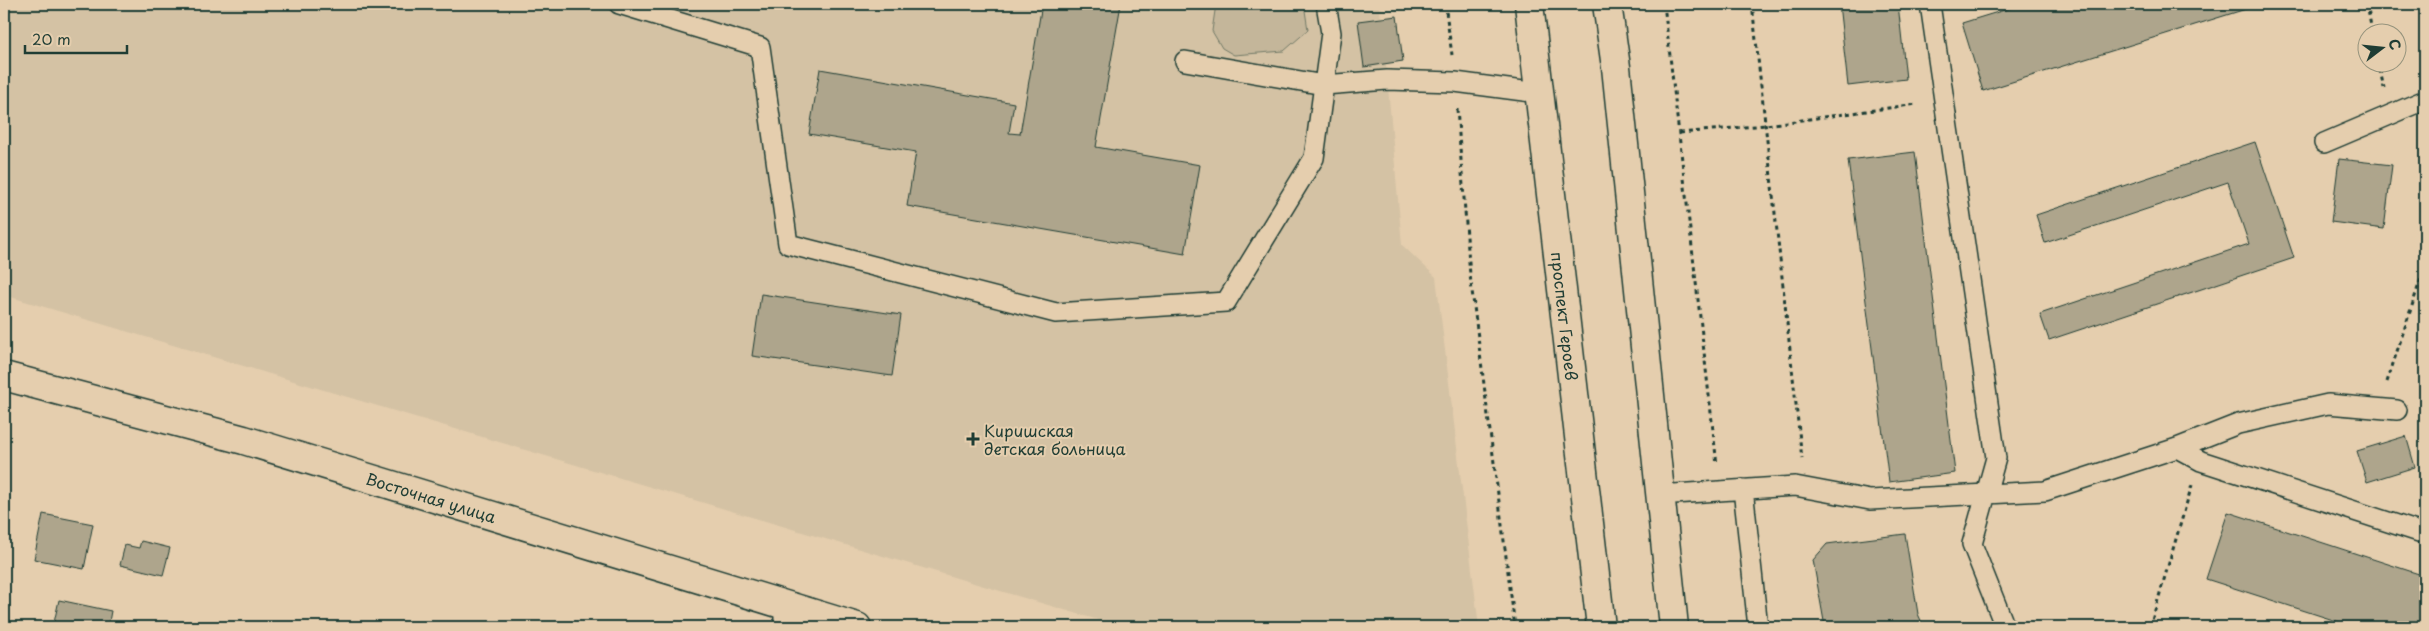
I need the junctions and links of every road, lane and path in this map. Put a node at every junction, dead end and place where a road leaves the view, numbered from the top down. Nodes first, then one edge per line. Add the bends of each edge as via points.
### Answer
1 (619, 4) edge
2 (1326, 4) edge
3 (1445, 4) edge
4 (1529, 4) edge
5 (1607, 4) edge
6 (1664, 4) edge
7 (1752, 4) edge
8 (1930, 4) edge
9 (2367, 4) edge
10 (2370, 22) edge
11 (1185, 61) dead end
12 (1455, 82) junction
13 (1324, 85) junction
14 (1539, 93) junction
15 (1944, 100) junction
16 (2425, 100) edge
17 (1766, 125) junction
18 (1680, 133) junction
19 (2324, 143) dead end
20 (2425, 266) edge
21 (4, 376) edge
22 (2378, 408) junction
23 (2397, 410) dead end
24 (2177, 448) junction
25 (2201, 461) junction
26 (1795, 486) junction
27 (1743, 489) junction
28 (1720, 492) junction
29 (1986, 494) junction
30 (1659, 495) junction
31 (2425, 534) edge
32 (784, 617) edge
33 (857, 627) edge
34 (1515, 627) edge
35 (1601, 627) edge
36 (1674, 627) edge
37 (1758, 627) edge
38 (2005, 627) edge
39 (2150, 627) edge

1 - 13 lane via 760,47 788,244 1056,313 1226,302 1314,158
2 - 13 lane via 1331,33
3 - 12 path
4 - 14 main road, проспект Героев
5 - 30 main road
6 - 18 path
7 - 17 path
8 - 15 lane
9 - 10 path
11 - 13 lane
12 - 13 lane via 1387,80
12 - 14 lane
12 - 34 path via 1470,275
14 - 35 main road, проспект Героев
15 - 17 path
15 - 29 lane via 1996,458
16 - 19 lane
17 - 18 path
17 - 26 path via 1802,460
18 - 28 path
20 - 22 path
21 - 32 main road, Восточная улица via 244,440
22 - 23 lane
22 - 24 lane via 2328,404 2238,424
24 - 25 lane
24 - 29 lane via 2045,491
25 - 31 lane
25 - 39 path
26 - 27 lane
26 - 29 lane via 1870,500
27 - 28 lane
27 - 37 lane
28 - 30 lane
29 - 38 lane via 1972,544
30 - 36 main road
32 - 33 main road, Восточная улица

